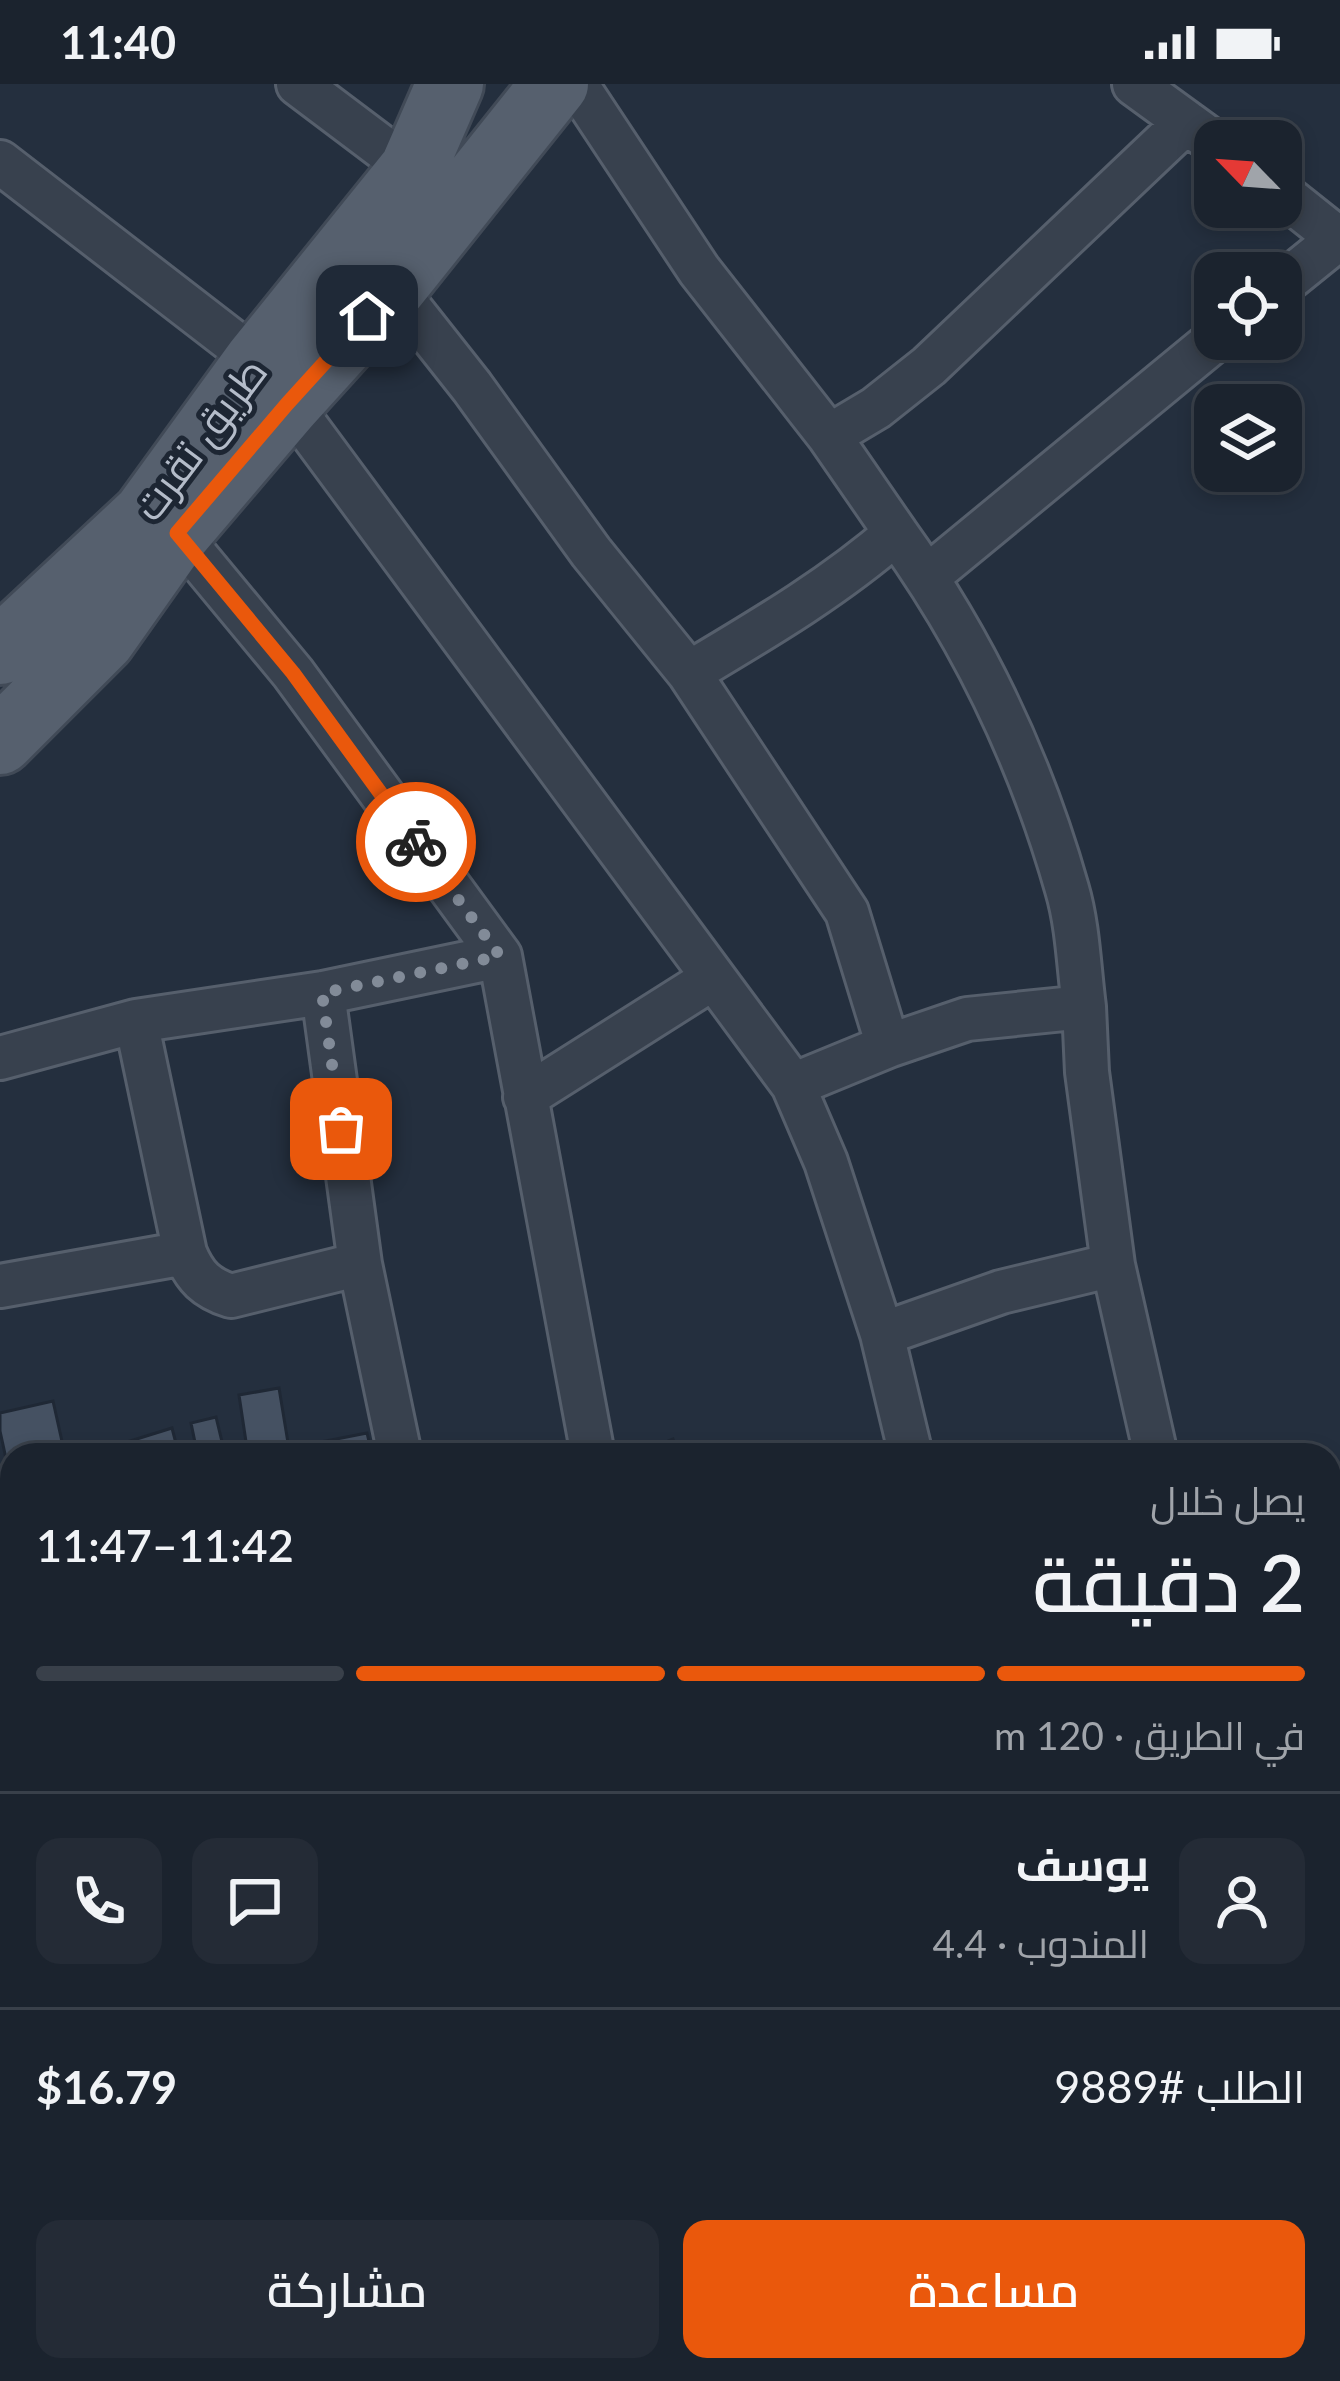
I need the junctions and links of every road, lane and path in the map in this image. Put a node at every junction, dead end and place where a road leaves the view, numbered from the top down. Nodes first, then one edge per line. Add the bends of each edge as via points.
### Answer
1 (298, 84) edge
2 (450, 84) edge
3 (1134, 84) edge
4 (583, 90) edge
5 (1194, 128) edge
6 (1194, 137) edge
7 (0, 162) edge
8 (435, 187) junction
9 (1302, 210) edge
10 (1339, 239) edge
11 (1302, 268) edge
12 (393, 287) junction
13 (1194, 357) edge
14 (273, 382) junction
15 (829, 436) junction
16 (177, 533) junction
17 (896, 533) junction
18 (928, 577) junction
19 (0, 651) edge
20 (689, 673) junction
21 (0, 741) edge
22 (500, 956) junction
23 (713, 978) junction
24 (322, 993) junction
25 (1084, 1007) junction
26 (136, 1021) junction
27 (888, 1046) junction
28 (0, 1058) edge
29 (793, 1085) junction
30 (525, 1097) junction
31 (185, 1253) junction
32 (360, 1264) junction
33 (1113, 1265) junction
34 (0, 1286) edge
35 (881, 1334) junction
36 (397, 1443) edge
37 (591, 1443) edge
38 (908, 1443) edge
39 (1153, 1443) edge

1 - 8 street
2 - 8 main road, طريق تقرت
3 - 5 street
4 - 8 main road, طريق تقرت
4 - 15 street via 699,270
6 - 15 street via 929,366
7 - 14 street
8 - 12 main road, طريق تقرت
8 - 14 main road, طريق تقرت
9 - 10 street
10 - 11 street
12 - 14 main road, طريق تقرت
12 - 20 street
13 - 18 street
14 - 16 main road, طريق تقرت
14 - 19 main road, طريق تقرت
14 - 23 street
15 - 17 street
16 - 21 main road, طريق تقرت via 102,639
16 - 22 street via 293,673
17 - 18 street
17 - 20 street via 815,596
18 - 25 street via 992,691 1033,787 1069,893
20 - 27 street via 847,912
22 - 24 street
22 - 30 street
23 - 29 street
23 - 30 street
24 - 26 street
24 - 32 street
25 - 27 street via 967,1019
25 - 33 street
26 - 28 street
26 - 31 street
27 - 29 street
29 - 35 street
30 - 37 street
31 - 32 street via 193,1274 231,1296
31 - 34 street
32 - 36 street
33 - 35 street via 1001,1292
33 - 39 street
35 - 38 street

